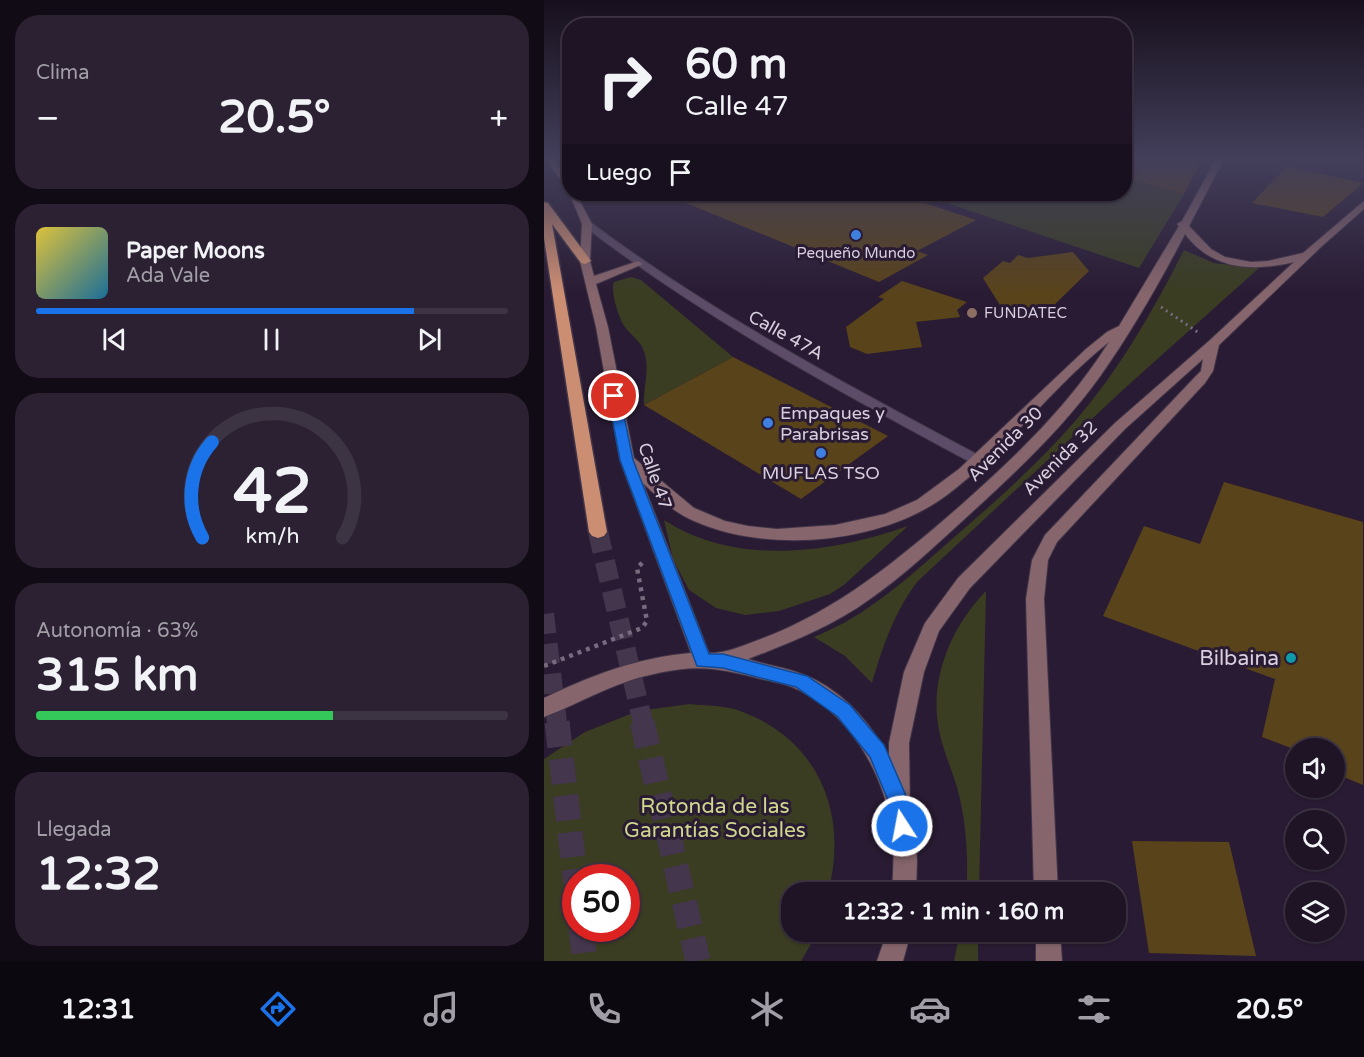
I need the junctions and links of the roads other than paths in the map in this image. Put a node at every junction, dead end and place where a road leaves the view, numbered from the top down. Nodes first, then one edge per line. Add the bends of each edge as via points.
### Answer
1 (577, 204) edge
2 (1194, 204) edge
3 (1363, 204) edge
4 (545, 207) edge
5 (587, 224) junction
6 (1183, 224) junction
7 (1306, 255) junction
8 (585, 261) junction
9 (638, 264) junction
10 (590, 283) junction
11 (1124, 327) junction
12 (1213, 344) junction
13 (627, 460) junction
14 (977, 460) junction
15 (598, 532) tunnel mouth
16 (713, 661) junction
17 (544, 708) edge
18 (900, 805) junction
19 (905, 882) edge
20 (1046, 882) edge
21 (896, 942) edge
22 (1048, 942) edge
23 (890, 961) edge
24 (1049, 961) edge

1 - 5 main road, Calle 47
2 - 6 main road, Avenida 30
3 - 7 main road, Avenida 32
4 - 8 highway
4 - 15 highway
5 - 8 main road, Calle 47
5 - 9 street, Calle 47A
6 - 7 main road via 1201,249 1229,261 1268,264
6 - 11 main road, Avenida 30 via 1162,267
7 - 12 main road, Avenida 32
8 - 10 main road, Calle 47
9 - 10 main road
9 - 14 street, Calle 47A via 727,322
10 - 13 main road, Calle 47
11 - 14 main road via 1110,335
11 - 16 main road, Avenida 30 via 1096,373 1051,429 888,577 796,633
12 - 18 main road, Avenida 32 via 1120,426 964,583 935,621 914,672 899,743
12 - 20 main road via 1207,371 1200,380 1051,539 1040,560 1035,622
13 - 14 main road via 696,516 726,528 792,534 820,533 887,519 916,507
13 - 16 main road, Calle 47 via 663,557
16 - 17 main road via 662,664 621,674 579,689
16 - 18 main road via 801,681 844,710 877,751
18 - 19 main road
21 - 23 main road
22 - 24 main road

